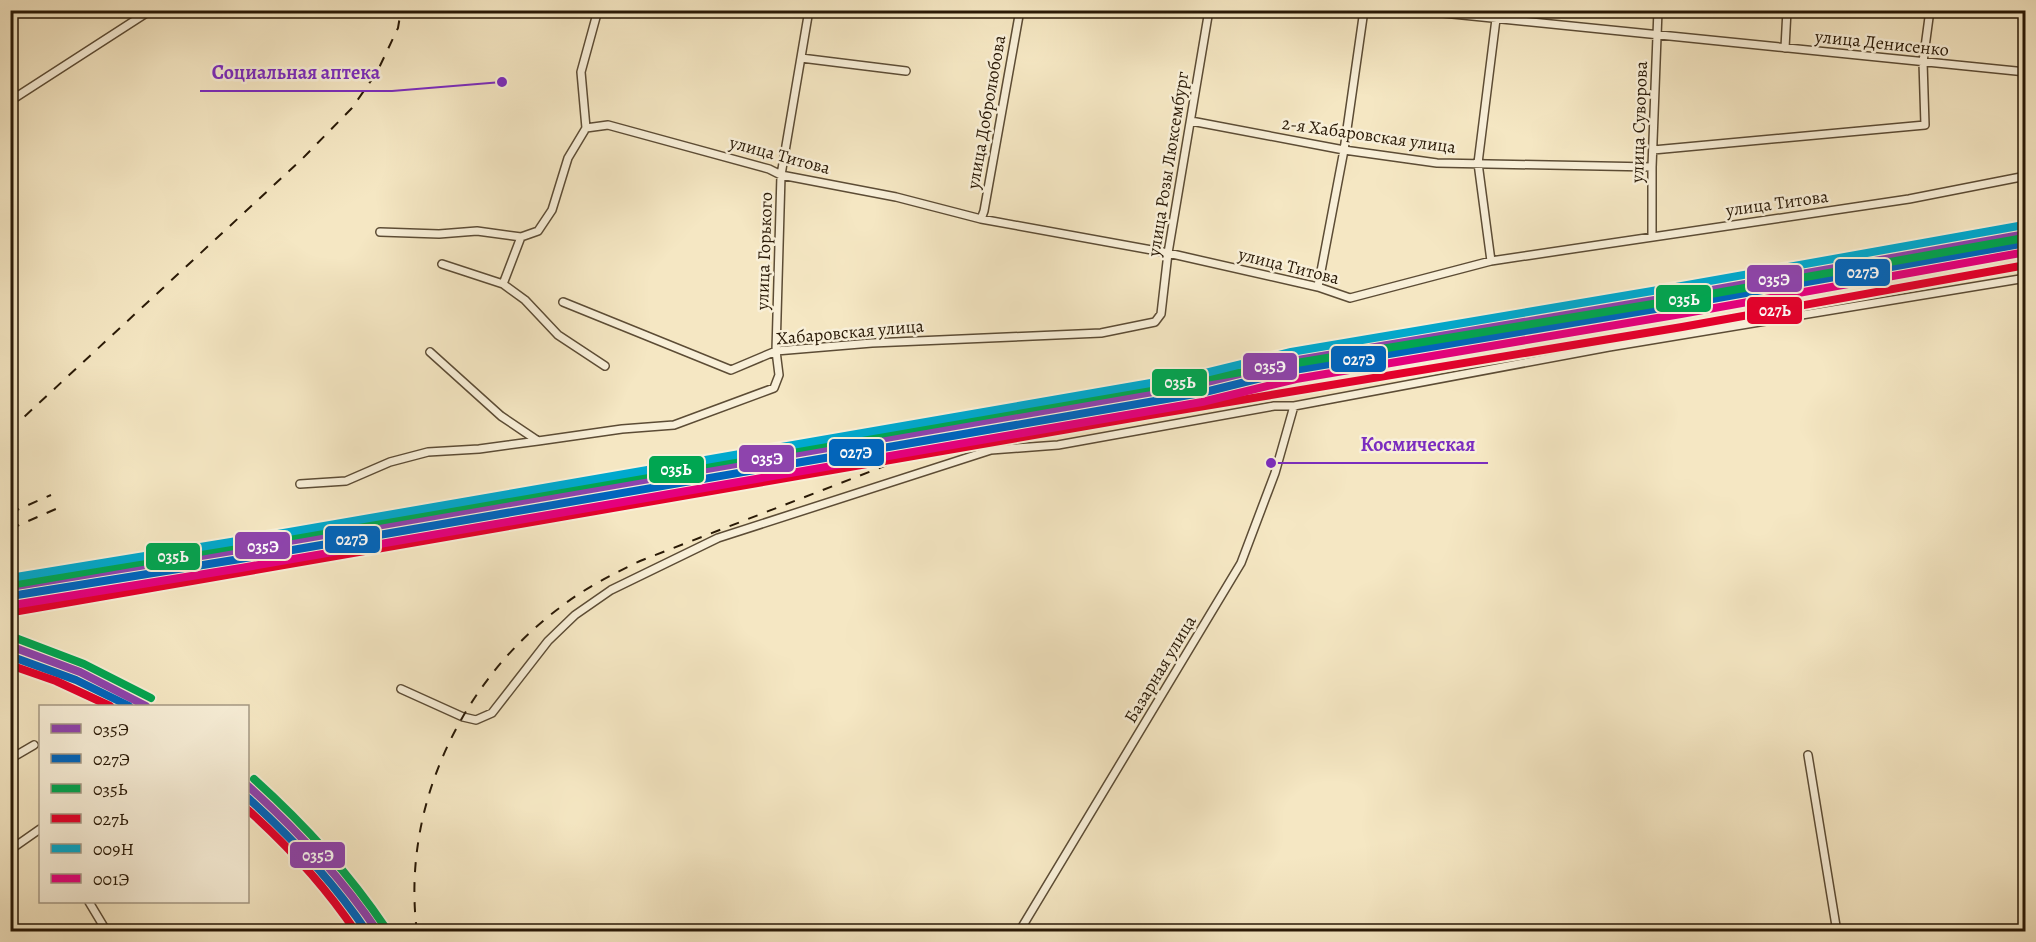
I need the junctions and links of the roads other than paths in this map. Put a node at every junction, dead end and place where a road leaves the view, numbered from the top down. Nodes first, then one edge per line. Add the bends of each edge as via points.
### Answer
1 (598, 10) edge
2 (809, 10) edge
3 (1020, 10) edge
4 (1209, 10) edge
5 (1364, 10) edge
6 (1413, 10) edge
7 (1658, 10) edge
8 (1787, 10) edge
9 (1930, 10) edge
10 (150, 11) edge
11 (1496, 19) junction
12 (1658, 35) junction
13 (1785, 48) junction
14 (801, 58) junction
15 (1923, 62) junction
16 (906, 71) dead end
17 (2025, 72) edge
18 (10, 101) edge
19 (1191, 121) junction
20 (586, 128) junction
21 (1344, 150) junction
22 (1653, 150) junction
23 (1478, 163) junction
24 (1652, 167) junction
25 (781, 175) junction
26 (2025, 176) edge
27 (981, 219) junction
28 (380, 232) dead end
29 (1652, 235) junction
30 (521, 237) junction
31 (1168, 253) junction
32 (1491, 261) junction
33 (442, 264) dead end
34 (2025, 278) edge
35 (502, 284) junction
36 (1318, 287) junction
37 (563, 302) dead end
38 (1155, 321) joint
39 (776, 351) junction
40 (430, 352) dead end
41 (605, 366) dead end
42 (1294, 406) junction
43 (538, 441) junction
44 (300, 484) dead end
45 (401, 689) dead end
46 (34, 745) dead end
47 (1808, 755) dead end
48 (10, 759) edge
49 (39, 830) edge
50 (10, 850) edge
51 (90, 903) edge
52 (107, 932) edge
53 (1019, 932) edge
54 (1837, 932) edge

1 - 20 street via 581,72
2 - 14 street, улица Горького
3 - 27 street, улица Добролюбова
4 - 19 street, улица Розы Люксембург
5 - 21 street
6 - 11 street, улица Денисенко
7 - 12 street, улица Суворова
8 - 13 street
9 - 15 street
10 - 18 street
11 - 12 street, улица Денисенко
11 - 23 street
12 - 13 street, улица Денисенко
12 - 22 street, улица Суворова
13 - 15 street, улица Денисенко
14 - 16 street
14 - 25 street, улица Горького
15 - 17 street, улица Денисенко
15 - 22 street via 1925,124
19 - 21 street, 2-я Хабаровская улица
19 - 31 street, улица Розы Люксембург
20 - 25 street, улица Титова via 608,125
20 - 30 street via 568,158 552,210 538,231
21 - 23 street, 2-я Хабаровская улица via 1437,163
21 - 36 street
22 - 24 street, улица Суворова
23 - 24 street, 2-я Хабаровская улица
23 - 32 street
24 - 29 street, улица Суворова
25 - 27 street, улица Титова via 896,197
25 - 39 street, улица Горького
26 - 29 street, улица Титова via 1909,199
27 - 31 street, улица Титова
28 - 30 street via 477,231
29 - 32 street, улица Титова
30 - 35 street
31 - 36 street, улица Титова
31 - 38 street, улица Розы Люксембург via 1161,314
32 - 36 street, улица Титова via 1350,298
33 - 35 street
34 - 42 street via 1609,347
35 - 41 street via 525,300 558,335
37 - 39 street, Хабаровская улица via 731,370
38 - 39 street, Хабаровская улица via 1101,333
39 - 43 street, улица Горького via 779,375 774,388 674,425
40 - 43 street via 501,416
42 - 45 street via 1274,406 1058,445 991,450 718,538 611,590 575,615 548,641 492,713 476,720
42 - 53 street, Базарная улица via 1275,473 1241,563
43 - 44 street via 428,452 390,462 346,481
46 - 48 street
47 - 54 street
49 - 50 street
51 - 52 street

